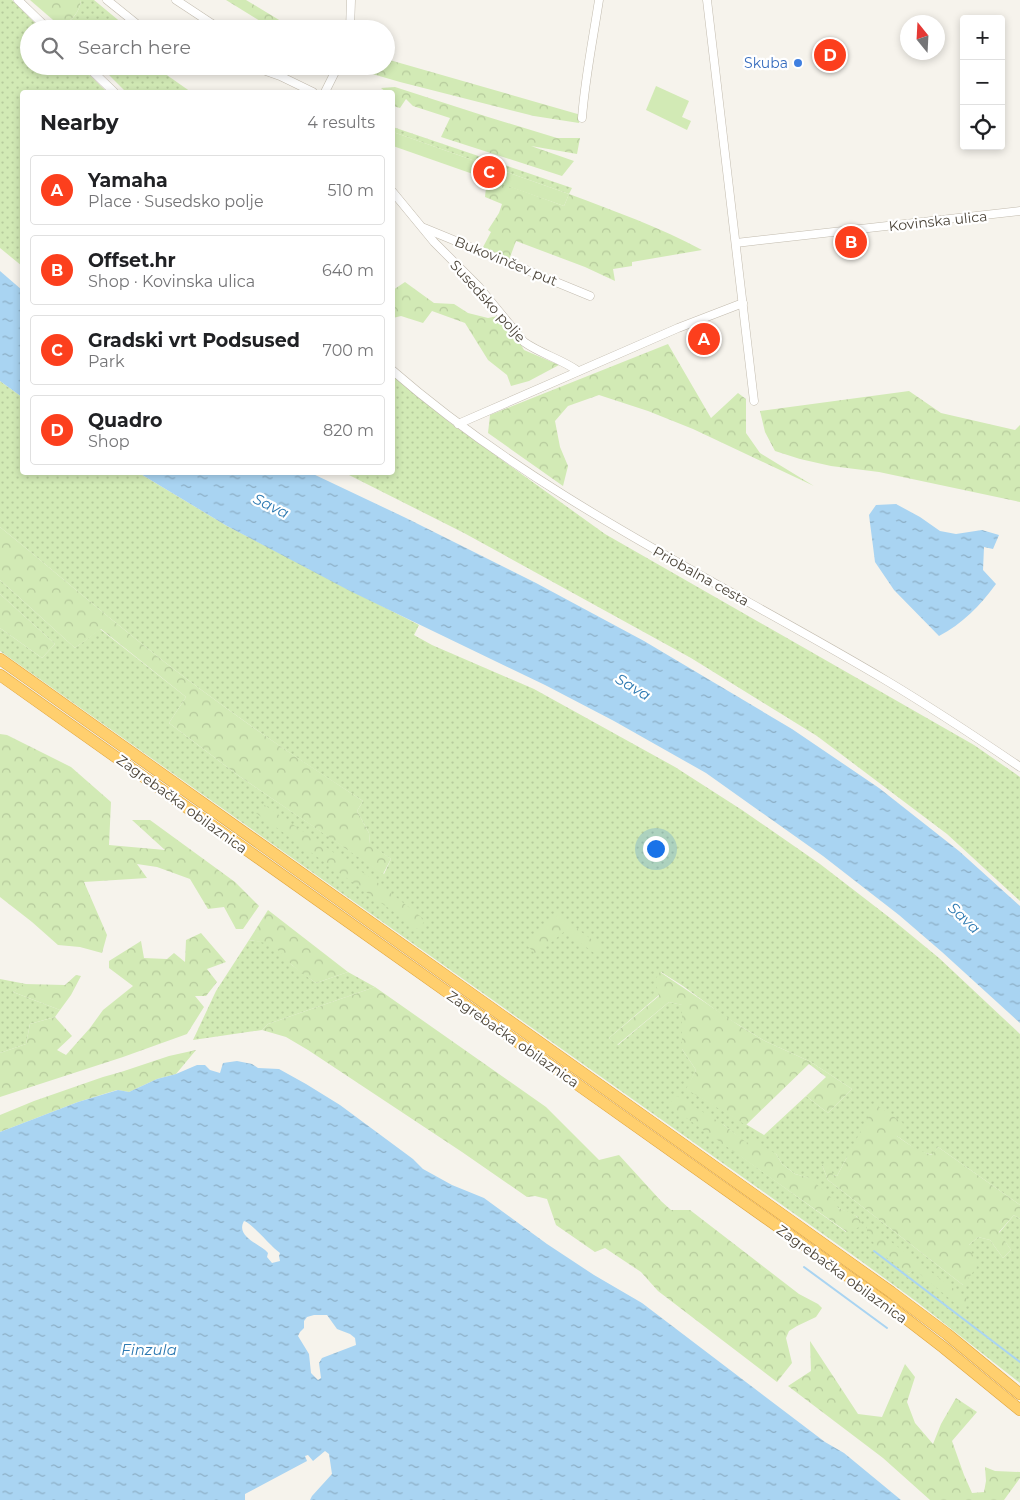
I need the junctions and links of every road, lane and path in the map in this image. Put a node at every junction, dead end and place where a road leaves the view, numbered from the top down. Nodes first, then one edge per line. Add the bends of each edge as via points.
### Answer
1 (18, 0) edge
2 (107, 0) edge
3 (176, 0) edge
4 (351, 0) edge
5 (600, 0) edge
6 (707, 0) edge
7 (39, 20) edge
8 (132, 20) edge
9 (206, 20) edge
10 (350, 20) edge
11 (96, 75) edge
12 (277, 75) edge
13 (334, 75) edge
14 (112, 90) edge
15 (309, 90) edge
16 (326, 90) edge
17 (582, 118) dead end
18 (395, 195) edge
19 (1020, 211) edge
20 (422, 228) junction
21 (736, 242) junction
22 (590, 296) dead end
23 (743, 302) junction
24 (578, 371) junction
25 (395, 372) edge
26 (754, 401) dead end
27 (458, 424) junction
28 (0, 659) edge
29 (0, 674) edge
30 (1020, 767) edge
31 (1020, 1394) edge
32 (1020, 1410) edge

1 - 7 street
2 - 8 street
3 - 9 street
4 - 10 street
5 - 17 street
6 - 21 street
11 - 14 street
12 - 15 street
13 - 16 street
18 - 20 street, Susedsko polje
19 - 21 street, Kovinska ulica
20 - 22 street, Bukovinčev put
20 - 24 street, Susedsko polje via 479,287 524,342
21 - 23 street
23 - 24 street
23 - 26 street
24 - 27 street
25 - 27 street, Priobalna cesta
27 - 30 street, Priobalna cesta via 598,518 888,681
28 - 31 highway, Zagrebačka obilaznica via 883,1286
29 - 32 highway, Zagrebačka obilaznica via 887,1304

